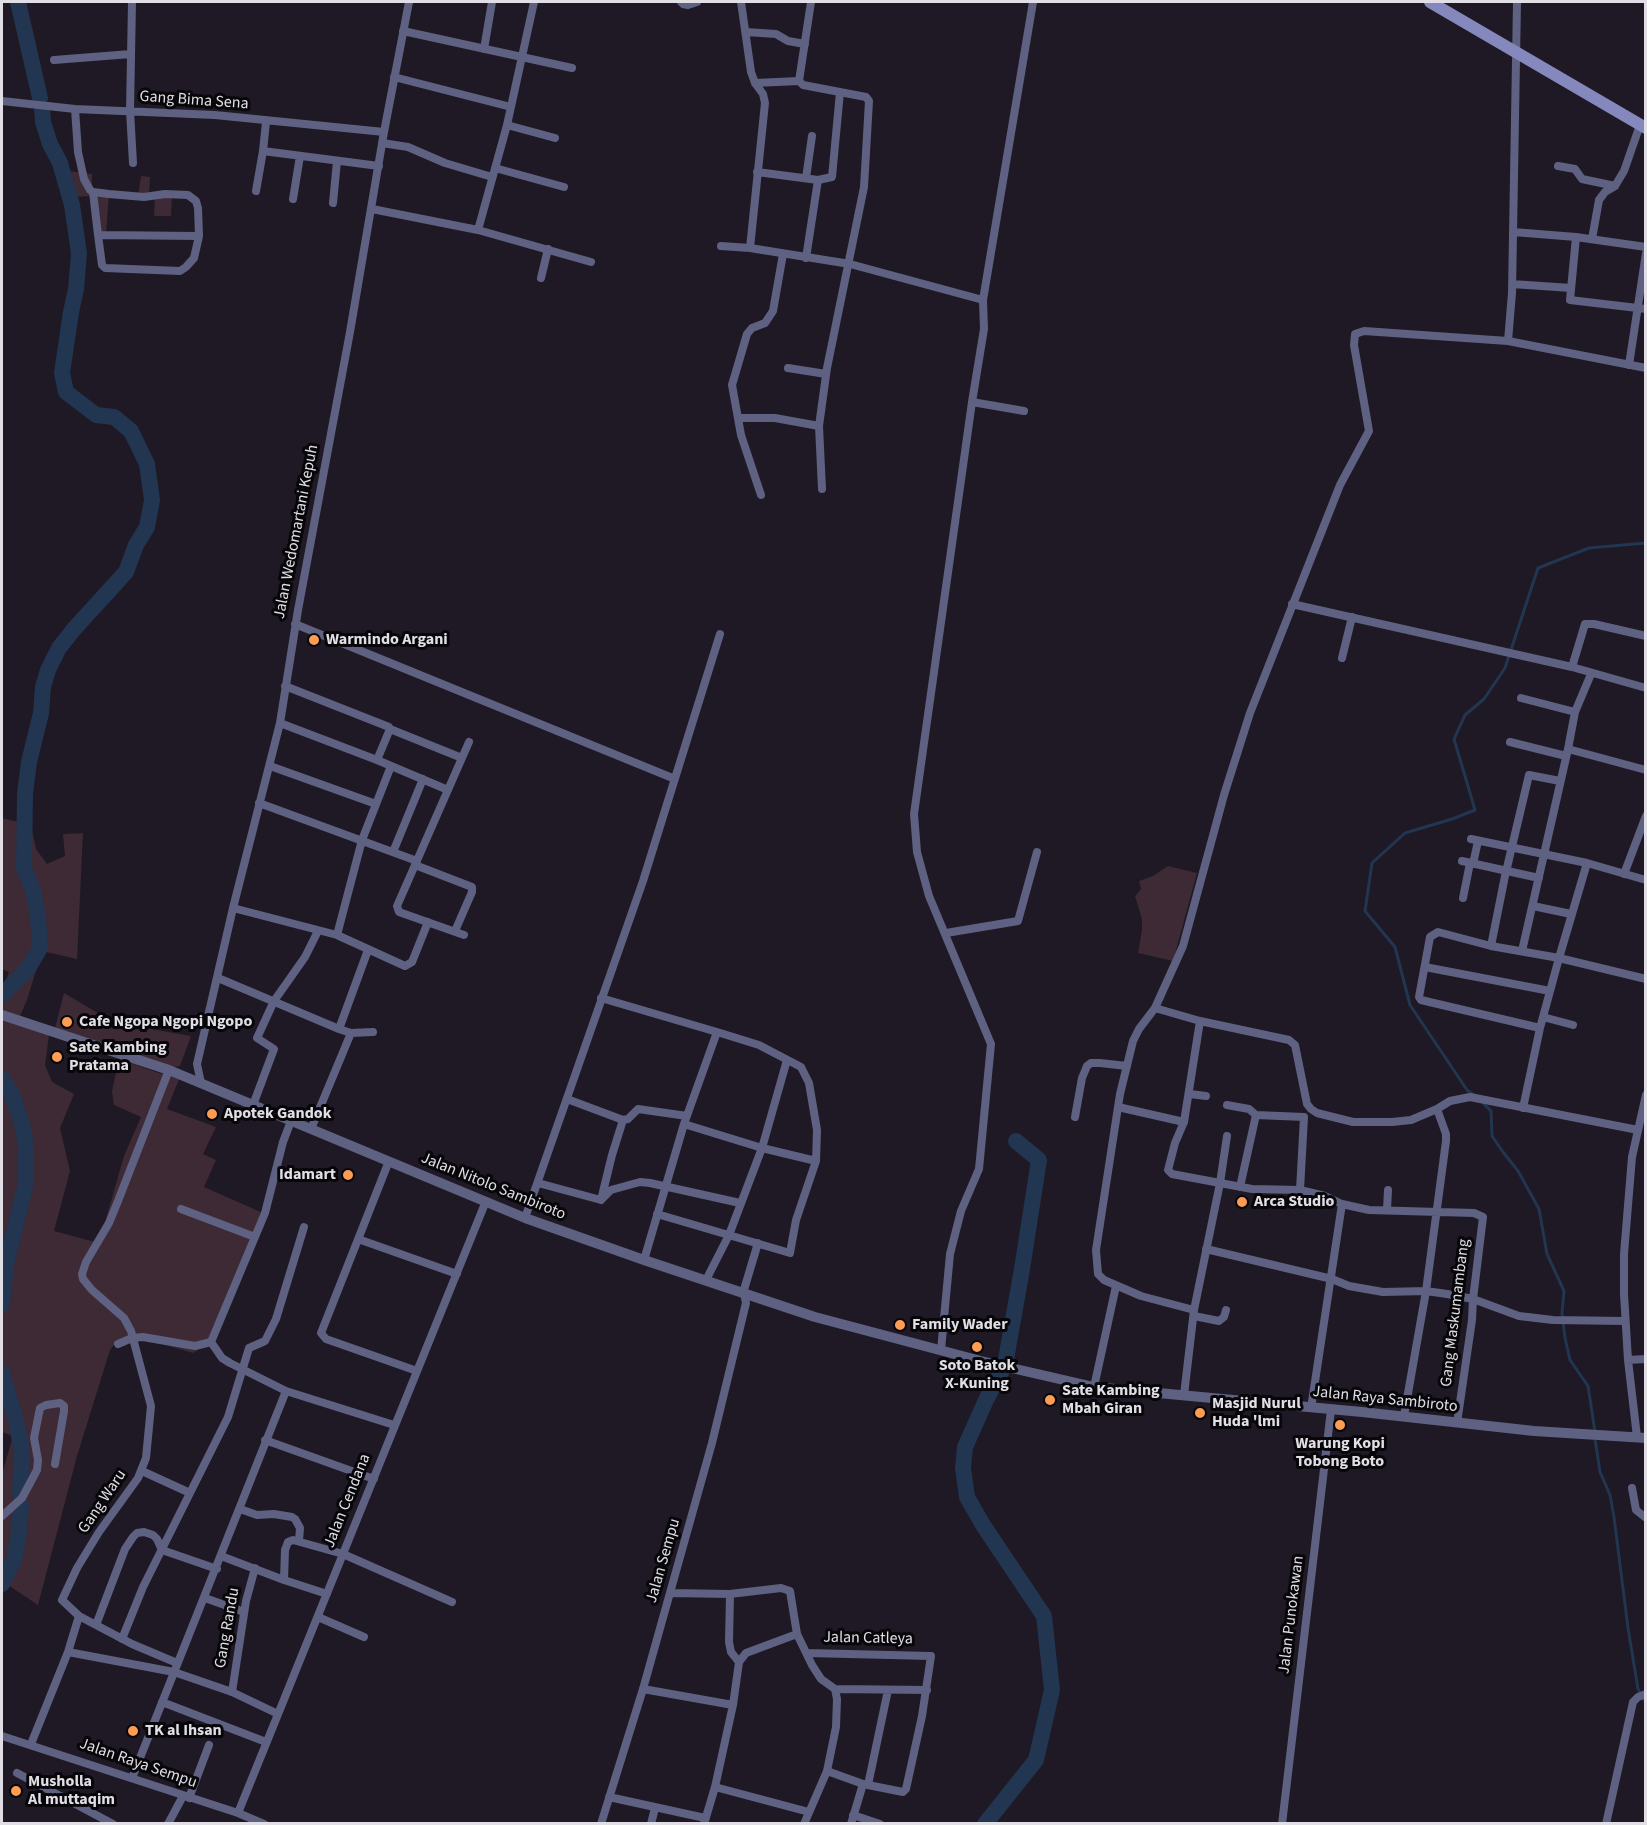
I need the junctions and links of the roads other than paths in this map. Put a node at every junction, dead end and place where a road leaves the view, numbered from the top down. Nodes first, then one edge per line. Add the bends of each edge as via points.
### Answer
1 (132, 2) edge
2 (409, 2) edge
3 (492, 2) edge
4 (534, 2) edge
5 (681, 2) edge
6 (698, 2) edge
7 (741, 2) edge
8 (811, 2) edge
9 (1033, 2) edge
10 (1430, 2) edge
11 (1517, 2) edge
12 (403, 31) junction
13 (746, 32) junction
14 (805, 44) junction
15 (484, 49) junction
16 (1516, 52) junction
17 (131, 54) junction
18 (523, 58) junction
19 (54, 60) dead end
20 (572, 68) dead end
21 (394, 77) junction
22 (799, 81) junction
23 (755, 83) junction
24 (840, 92) junction
25 (2, 101) edge
26 (511, 107) junction
27 (75, 109) junction
28 (130, 111) junction
29 (266, 122) junction
30 (507, 125) junction
31 (1642, 126) edge
32 (384, 132) junction
33 (812, 136) dead end
34 (555, 138) dead end
35 (382, 142) junction
36 (263, 151) junction
37 (300, 156) junction
38 (337, 161) junction
39 (133, 163) dead end
40 (1558, 165) dead end
41 (379, 166) junction
42 (495, 168) junction
43 (757, 172) junction
44 (492, 177) junction
45 (806, 178) junction
46 (818, 180) junction
47 (1615, 186) junction
48 (564, 187) dead end
49 (256, 191) dead end
50 (93, 192) junction
51 (293, 199) dead end
52 (333, 203) dead end
53 (372, 209) junction
54 (478, 230) junction
55 (1513, 232) junction
56 (98, 235) junction
57 (199, 236) junction
58 (1576, 237) junction
59 (1592, 239) junction
60 (721, 246) dead end
61 (1646, 247) edge
62 (750, 248) junction
63 (548, 249) junction
64 (1646, 253) edge
65 (783, 254) junction
66 (806, 258) junction
67 (591, 262) dead end
68 (850, 264) junction
69 (541, 278) dead end
70 (1512, 284) junction
71 (1571, 288) junction
72 (983, 300) junction
73 (1642, 308) edge
74 (1508, 341) junction
75 (1629, 366) junction
76 (788, 368) dead end
77 (1646, 368) edge
78 (826, 374) junction
79 (972, 402) junction
80 (1024, 411) dead end
81 (738, 418) junction
82 (819, 426) junction
83 (822, 489) dead end
84 (760, 495) dead end
85 (1292, 604) junction
86 (1352, 617) junction
87 (296, 624) junction
88 (720, 634) dead end
89 (1646, 636) edge
90 (1342, 658) dead end
91 (1572, 668) junction
92 (1591, 674) junction
93 (285, 687) junction
94 (1646, 688) edge
95 (1521, 698) dead end
96 (1575, 712) junction
97 (280, 723) junction
98 (390, 729) junction
99 (470, 742) dead end
100 (1510, 742) dead end
101 (1567, 753) junction
102 (462, 758) junction
103 (377, 760) junction
104 (270, 766) junction
105 (391, 766) junction
106 (1646, 770) edge
107 (423, 779) junction
108 (675, 780) junction
109 (1560, 781) junction
110 (448, 790) junction
111 (259, 803) junction
112 (376, 804) junction
113 (1646, 816) edge
114 (362, 840) junction
115 (1512, 848) junction
116 (393, 852) junction
117 (1037, 852) dead end
118 (1545, 855) junction
119 (416, 863) junction
120 (1469, 863) junction
121 (1587, 863) junction
122 (1506, 871) junction
123 (1624, 874) junction
124 (1539, 879) junction
125 (1646, 880) edge
126 (1463, 898) dead end
127 (1533, 906) junction
128 (232, 908) junction
129 (1571, 914) junction
130 (428, 922) junction
131 (318, 931) junction
132 (946, 933) junction
133 (337, 936) junction
134 (1491, 946) junction
135 (368, 950) junction
136 (1522, 951) junction
137 (1559, 958) junction
138 (1425, 967) junction
139 (218, 978) junction
140 (1646, 979) edge
141 (1550, 991) junction
142 (601, 998) junction
143 (274, 1001) junction
144 (1155, 1008) junction
145 (2, 1015) edge
146 (1543, 1017) junction
147 (1200, 1021) junction
148 (1573, 1025) dead end
149 (1540, 1028) junction
150 (339, 1029) junction
151 (373, 1032) dead end
152 (717, 1032) junction
153 (351, 1033) junction
154 (786, 1060) junction
155 (197, 1064) junction
156 (1127, 1066) junction
157 (169, 1070) junction
158 (183, 1076) junction
159 (201, 1083) junction
160 (1190, 1094) junction
161 (1646, 1095) edge
162 (1206, 1096) dead end
163 (567, 1099) junction
164 (253, 1105) junction
165 (1227, 1105) dead end
166 (1309, 1106) junction
167 (1118, 1107) junction
168 (1523, 1108) junction
169 (1437, 1109) junction
170 (1256, 1115) junction
171 (1075, 1117) dead end
172 (1304, 1117) junction
173 (624, 1120) junction
174 (685, 1120) junction
175 (291, 1121) junction
176 (1184, 1122) junction
177 (311, 1129) junction
178 (1638, 1130) junction
179 (1227, 1136) dead end
180 (762, 1148) junction
181 (388, 1161) junction
182 (816, 1161) junction
183 (538, 1183) junction
184 (1220, 1183) junction
185 (666, 1185) junction
186 (1240, 1187) junction
187 (1299, 1190) junction
188 (1389, 1190) dead end
189 (601, 1200) junction
190 (486, 1201) junction
191 (740, 1203) junction
192 (1342, 1204) junction
193 (181, 1209) dead end
194 (1387, 1210) junction
195 (1438, 1212) junction
196 (657, 1214) junction
197 (525, 1218) junction
198 (304, 1227) dead end
199 (729, 1235) junction
200 (255, 1237) junction
201 (358, 1239) junction
202 (758, 1243) junction
203 (1206, 1249) junction
204 (644, 1260) junction
205 (457, 1274) junction
206 (1332, 1279) junction
207 (706, 1280) junction
208 (1116, 1286) junction
209 (1426, 1291) junction
210 (747, 1297) junction
211 (1473, 1299) junction
212 (1226, 1310) dead end
213 (1194, 1313) junction
214 (1625, 1321) junction
215 (132, 1338) junction
216 (211, 1342) junction
217 (118, 1344) dead end
218 (941, 1350) junction
219 (1646, 1359) edge
220 (1628, 1360) junction
221 (981, 1361) joint
222 (242, 1368) junction
223 (417, 1371) junction
224 (1094, 1388) junction
225 (286, 1391) junction
226 (1184, 1395) junction
227 (1311, 1408) junction
228 (1331, 1410) junction
229 (1404, 1416) junction
230 (1457, 1423) junction
231 (394, 1425) junction
232 (1641, 1437) edge
233 (265, 1440) junction
234 (55, 1464) dead end
235 (142, 1471) junction
236 (374, 1479) junction
237 (1632, 1488) dead end
238 (190, 1493) junction
239 (240, 1509) junction
240 (2, 1516) edge
241 (1646, 1518) edge
242 (299, 1541) junction
243 (162, 1550) junction
244 (343, 1554) junction
245 (221, 1556) junction
246 (255, 1568) junction
247 (217, 1569) junction
248 (284, 1580) junction
249 (670, 1593) junction
250 (327, 1594) junction
251 (730, 1594) junction
252 (205, 1598) junction
253 (452, 1602) dead end
254 (244, 1612) junction
255 (79, 1617) junction
256 (318, 1617) junction
257 (96, 1625) junction
258 (797, 1634) junction
259 (364, 1637) dead end
260 (122, 1639) junction
261 (68, 1653) junction
262 (807, 1653) junction
263 (739, 1662) junction
264 (176, 1667) junction
265 (643, 1689) junction
266 (835, 1689) junction
267 (888, 1690) junction
268 (927, 1690) junction
269 (232, 1692) junction
270 (1643, 1695) edge
271 (162, 1702) junction
272 (733, 1705) junction
273 (278, 1714) junction
274 (2, 1736) edge
275 (266, 1742) junction
276 (31, 1744) junction
277 (209, 1745) dead end
278 (826, 1771) junction
279 (17, 1773) dead end
280 (132, 1778) junction
281 (866, 1784) junction
282 (715, 1787) junction
283 (186, 1797) junction
284 (609, 1797) junction
285 (656, 1808) junction
286 (809, 1812) junction
287 (238, 1813) junction
288 (852, 1820) edge
289 (704, 1822) edge
290 (113, 1824) edge
291 (168, 1824) edge
292 (264, 1824) edge
293 (601, 1824) edge
294 (651, 1824) edge
295 (804, 1824) edge
296 (880, 1824) edge
297 (1282, 1824) edge
298 (1606, 1824) edge

1 - 17 street
2 - 12 street, Jalan Wedomartani Kepuh
3 - 15 street
4 - 18 street
5 - 6 street
7 - 13 street
8 - 14 street
9 - 72 street
10 - 16 main road
11 - 16 street
12 - 15 street
12 - 21 street, Jalan Wedomartani Kepuh
13 - 14 street via 776,34
13 - 23 street
14 - 22 street
15 - 18 street
16 - 31 main road
16 - 55 street
17 - 19 street
17 - 28 street
18 - 20 street
18 - 26 street
21 - 26 street
21 - 32 street, Jalan Wedomartani Kepuh
22 - 23 street
22 - 24 street
23 - 43 street via 765,103
24 - 46 street via 833,175
24 - 68 street via 869,101 864,187
25 - 27 street, Gang Bima Sena
26 - 30 street
27 - 28 street, Gang Bima Sena
27 - 50 street via 78,152 86,184
28 - 29 street, Gang Bima Sena
28 - 39 street
29 - 32 street, Gang Bima Sena
29 - 36 street
30 - 34 street
30 - 42 street
31 - 47 street
32 - 35 street, Jalan Wedomartani Kepuh
33 - 45 street
35 - 41 street, Jalan Wedomartani Kepuh
35 - 44 street via 421,151 445,164
36 - 37 street
36 - 49 street
37 - 38 street
37 - 51 street
38 - 41 street
38 - 52 street
40 - 47 street via 1575,169 1582,179
41 - 53 street, Jalan Wedomartani Kepuh
42 - 44 street
42 - 48 street
43 - 45 street
43 - 62 street
44 - 54 street
45 - 46 street
46 - 66 street
47 - 59 street via 1599,200
50 - 56 street
50 - 57 street via 192,197 198,208
53 - 54 street
53 - 87 street, Jalan Wedomartani Kepuh
54 - 63 street
55 - 58 street
55 - 70 street
56 - 57 street
56 - 57 street via 105,268 176,272 194,258
58 - 59 street
58 - 71 street
59 - 61 street
60 - 62 street
62 - 65 street
63 - 67 street
63 - 69 street
64 - 73 street
65 - 66 street
65 - 81 street via 773,311 765,323 747,334 733,380
66 - 68 street
68 - 72 street
68 - 78 street
70 - 71 street
70 - 74 street
71 - 73 street via 1570,300
72 - 79 street via 985,321
73 - 75 street
74 - 75 street
74 - 85 street via 1364,331 1355,334 1369,430 1340,485
75 - 77 street
76 - 78 street
78 - 82 street
79 - 80 street
79 - 132 street via 914,814 917,852 929,896
81 - 82 street via 775,418
81 - 84 street
82 - 83 street
85 - 86 street
85 - 144 street via 1234,760 1184,946
86 - 90 street
86 - 91 street
87 - 93 street, Jalan Wedomartani Kepuh
87 - 108 street
88 - 108 street
89 - 91 street via 1585,624
91 - 92 street
92 - 94 street
92 - 96 street
93 - 97 street, Jalan Wedomartani Kepuh
93 - 98 street
95 - 96 street
96 - 101 street
97 - 103 street
97 - 104 street, Jalan Wedomartani Kepuh
98 - 102 street
98 - 103 street
99 - 102 street
100 - 101 street
101 - 106 street
101 - 109 street
102 - 110 street
103 - 105 street
104 - 111 street, Jalan Wedomartani Kepuh
104 - 112 street
105 - 107 street
105 - 112 street
107 - 110 street
107 - 116 street
108 - 142 street
109 - 115 street via 1530,775
109 - 118 street
110 - 119 street
111 - 114 street
111 - 128 street, Jalan Wedomartani Kepuh
112 - 114 street
113 - 123 street
114 - 116 street
114 - 133 street
115 - 118 street
115 - 120 street via 1475,840
115 - 122 street
116 - 119 street
117 - 132 street via 1018,921
118 - 121 street
118 - 124 street
119 - 130 street via 397,910
119 - 130 street via 472,887 459,933
120 - 122 street
120 - 126 street
121 - 123 street
121 - 129 street
122 - 124 street
122 - 134 street
123 - 125 street
124 - 127 street
127 - 129 street
127 - 136 street
128 - 131 street
128 - 139 street, Jalan Wedomartani Kepuh
129 - 137 street
130 - 135 street via 408,965
131 - 133 street
131 - 143 street
132 - 218 street via 991,1044 978,1169 961,1211 950,1254
133 - 135 street
134 - 136 street
134 - 138 street via 1438,932 1430,937
135 - 150 street
136 - 137 street
137 - 140 street
137 - 141 street
138 - 141 street
138 - 149 street via 1421,1000
139 - 143 street
139 - 155 street, Jalan Wedomartani Kepuh
141 - 146 street
142 - 152 street
142 - 163 street
143 - 150 street
143 - 164 street via 257,1038 274,1049
144 - 147 street
144 - 156 street via 1133,1041
145 - 157 street, Jalan Nitolo Sambiroto
146 - 148 street
146 - 149 street
147 - 160 street
147 - 166 street via 1289,1040 1294,1045
149 - 168 street
150 - 153 street
151 - 153 street
152 - 154 street
152 - 174 street
153 - 177 street
154 - 180 street
154 - 182 street via 801,1066 809,1083 817,1130
155 - 158 street
155 - 159 street, Jalan Wedomartani Kepuh
156 - 167 street
156 - 171 street via 1100,1062 1087,1066
157 - 158 street, Jalan Nitolo Sambiroto
157 - 215 street, Gang Waru via 109,1223 83,1269 83,1279 124,1318
158 - 159 street, Jalan Nitolo Sambiroto
159 - 164 street, Jalan Nitolo Sambiroto
160 - 162 street
160 - 176 street
161 - 178 street
163 - 173 street
163 - 183 street
164 - 175 street, Jalan Nitolo Sambiroto
165 - 170 street via 1249,1109
166 - 169 street via 1317,1113 1353,1122 1412,1119
166 - 172 street
167 - 176 street
167 - 208 street via 1096,1250 1098,1275
168 - 169 street via 1470,1097 1450,1101
168 - 178 street
169 - 195 street via 1446,1141
170 - 172 street
170 - 186 street
172 - 187 street
173 - 174 street via 638,1109
173 - 189 street
174 - 180 street
174 - 185 street
175 - 177 street, Jalan Nitolo Sambiroto
175 - 200 street
176 - 184 street via 1168,1170
177 - 181 street, Jalan Nitolo Sambiroto
178 - 214 street via 1625,1228
179 - 184 street
180 - 182 street
180 - 191 street
181 - 190 street, Jalan Nitolo Sambiroto
181 - 201 street
182 - 202 street via 796,1220 790,1253
183 - 189 street
183 - 197 street
184 - 186 street
184 - 203 street
185 - 189 street via 640,1182 611,1190
185 - 191 street
185 - 196 street
186 - 187 street
187 - 192 street
188 - 194 street
190 - 197 street, Jalan Nitolo Sambiroto
190 - 205 street, Jalan Cendana
191 - 199 street
192 - 194 street
192 - 206 street
193 - 200 street
194 - 195 street
195 - 209 street
195 - 211 street, Gang Maskumambang via 1483,1217
196 - 199 street
196 - 204 street
197 - 204 street, Jalan Nitolo Sambiroto
198 - 222 street via 276,1319 266,1341 249,1348
199 - 202 street
199 - 207 street
200 - 216 street
201 - 205 street
201 - 223 street via 322,1329 323,1337
202 - 210 street, Jalan Sempu
203 - 206 street
203 - 213 street
204 - 207 street, Jalan Nitolo Sambiroto
205 - 223 street, Jalan Cendana
206 - 209 street via 1383,1292
206 - 227 street
207 - 210 street, Jalan Nitolo Sambiroto
208 - 213 street
208 - 224 street
209 - 211 street
209 - 229 street
210 - 218 street, Jalan Nitolo Sambiroto
210 - 249 street, Jalan Sempu
211 - 214 street via 1519,1316
211 - 230 street, Gang Maskumambang
212 - 213 street via 1219,1321
213 - 226 street
214 - 220 street
215 - 216 street via 195,1346
215 - 217 street
215 - 235 street, Gang Waru via 151,1406
216 - 222 street via 222,1358
218 - 221 street, Jalan Nitolo Sambiroto
219 - 220 street
220 - 232 street
221 - 224 street, Jalan Raya Sambiroto
222 - 225 street
222 - 238 street via 228,1417
223 - 231 street, Jalan Cendana
224 - 226 street, Jalan Raya Sambiroto
225 - 231 street
225 - 233 street
226 - 227 street, Jalan Raya Sambiroto
227 - 228 street, Jalan Raya Sambiroto
228 - 229 street, Jalan Raya Sambiroto
228 - 297 street, Jalan Punokawan
229 - 230 street, Jalan Raya Sambiroto
230 - 232 street, Jalan Raya Sambiroto
231 - 236 street, Jalan Cendana
233 - 236 street
233 - 239 street
234 - 240 street via 64,1410 60,1403 40,1408 34,1438 37,1470 22,1498
235 - 238 street
235 - 255 street, Gang Waru via 82,1559 67,1590 63,1600
236 - 244 street, Jalan Cendana
237 - 241 street via 1636,1510
238 - 243 street
239 - 242 street via 257,1515 292,1517 300,1528
239 - 245 street
242 - 244 street
242 - 248 street via 288,1542
243 - 247 street
243 - 257 street via 150,1533 133,1537 120,1560
243 - 260 street
244 - 250 street, Jalan Cendana
244 - 253 street
245 - 246 street
245 - 247 street
246 - 248 street
246 - 254 street, Gang Randu
247 - 252 street
248 - 250 street
249 - 251 street
249 - 265 street, Jalan Sempu
250 - 256 street, Jalan Cendana
251 - 258 street via 781,1588 790,1591
251 - 263 street via 729,1642
252 - 254 street
252 - 264 street
254 - 269 street, Gang Randu
255 - 257 street
255 - 261 street
256 - 259 street
256 - 273 street, Jalan Cendana
257 - 260 street
258 - 262 street
258 - 263 street via 746,1653
260 - 264 street
261 - 264 street
261 - 276 street
262 - 266 street via 821,1678
262 - 268 street, Jalan Catleya via 929,1654
263 - 272 street
264 - 269 street
264 - 271 street
265 - 272 street
265 - 284 street, Jalan Sempu
266 - 267 street
266 - 278 street via 836,1727
267 - 268 street
267 - 281 street
268 - 281 street via 906,1789 896,1792
269 - 273 street
270 - 298 street via 1633,1701
271 - 275 street
271 - 280 street
272 - 282 street
273 - 275 street, Jalan Cendana
274 - 276 street, Jalan Raya Sempu
275 - 287 street, Jalan Cendana
276 - 280 street, Jalan Raya Sempu
277 - 283 street
278 - 281 street
278 - 286 street
279 - 290 street
280 - 283 street, Jalan Raya Sempu
281 - 288 street
282 - 286 street
282 - 289 street
283 - 287 street, Jalan Raya Sempu
283 - 291 street
284 - 285 street
284 - 293 street, Jalan Sempu
285 - 289 street
285 - 294 street
286 - 295 street
287 - 292 street, Jalan Raya Sempu
288 - 296 street

